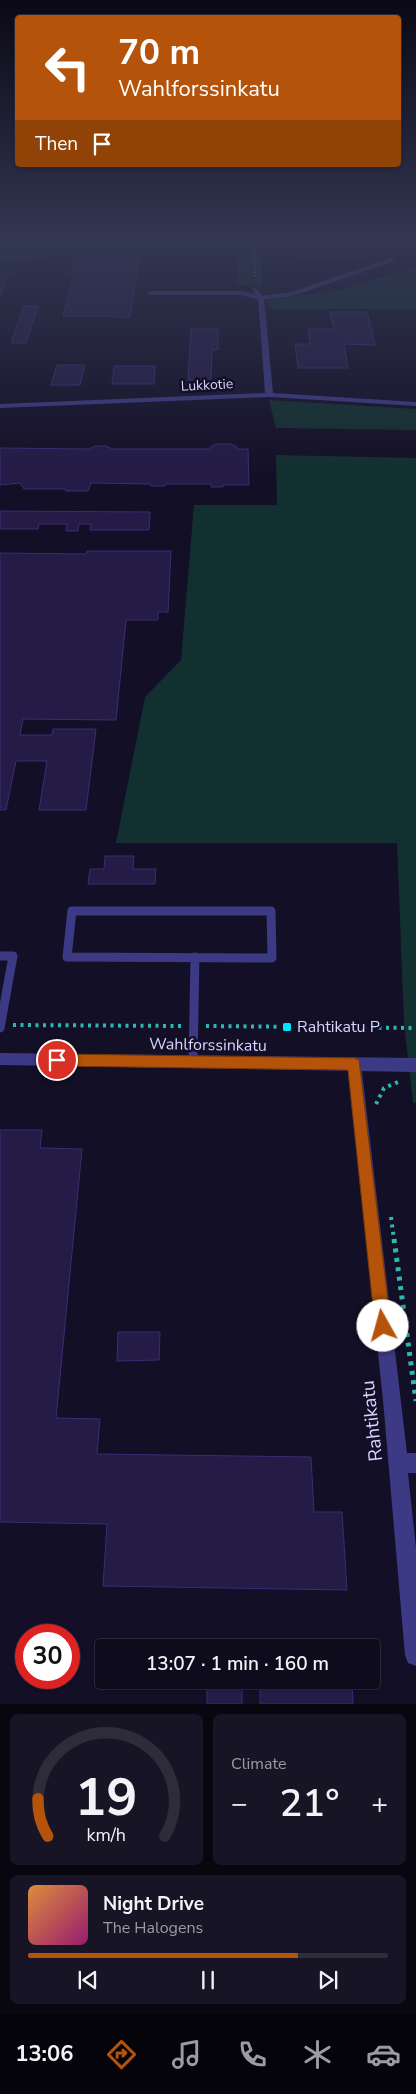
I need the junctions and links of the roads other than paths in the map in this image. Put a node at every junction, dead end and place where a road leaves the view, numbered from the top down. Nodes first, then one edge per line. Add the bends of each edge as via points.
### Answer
1 (263, 319) edge
2 (269, 395) junction
3 (416, 404) edge
4 (0, 406) edge
5 (0, 956) edge
6 (195, 957) junction
7 (0, 1028) edge
8 (0, 1059) edge
9 (193, 1062) junction
10 (354, 1064) junction
11 (416, 1065) edge
12 (407, 1463) edge
13 (416, 1655) edge

1 - 2 street
2 - 3 street, Lukkotie
2 - 4 street, Lukkotie
5 - 7 lane via 13,956
6 - 6 lane via 272,958 271,912 72,911 67,956
6 - 9 lane
8 - 9 street, Wahlforssinkatu
9 - 10 street, Wahlforssinkatu
10 - 11 street, Wahlforssinkatu
10 - 12 street, Rahtikatu
12 - 13 street, Rahtikatu

